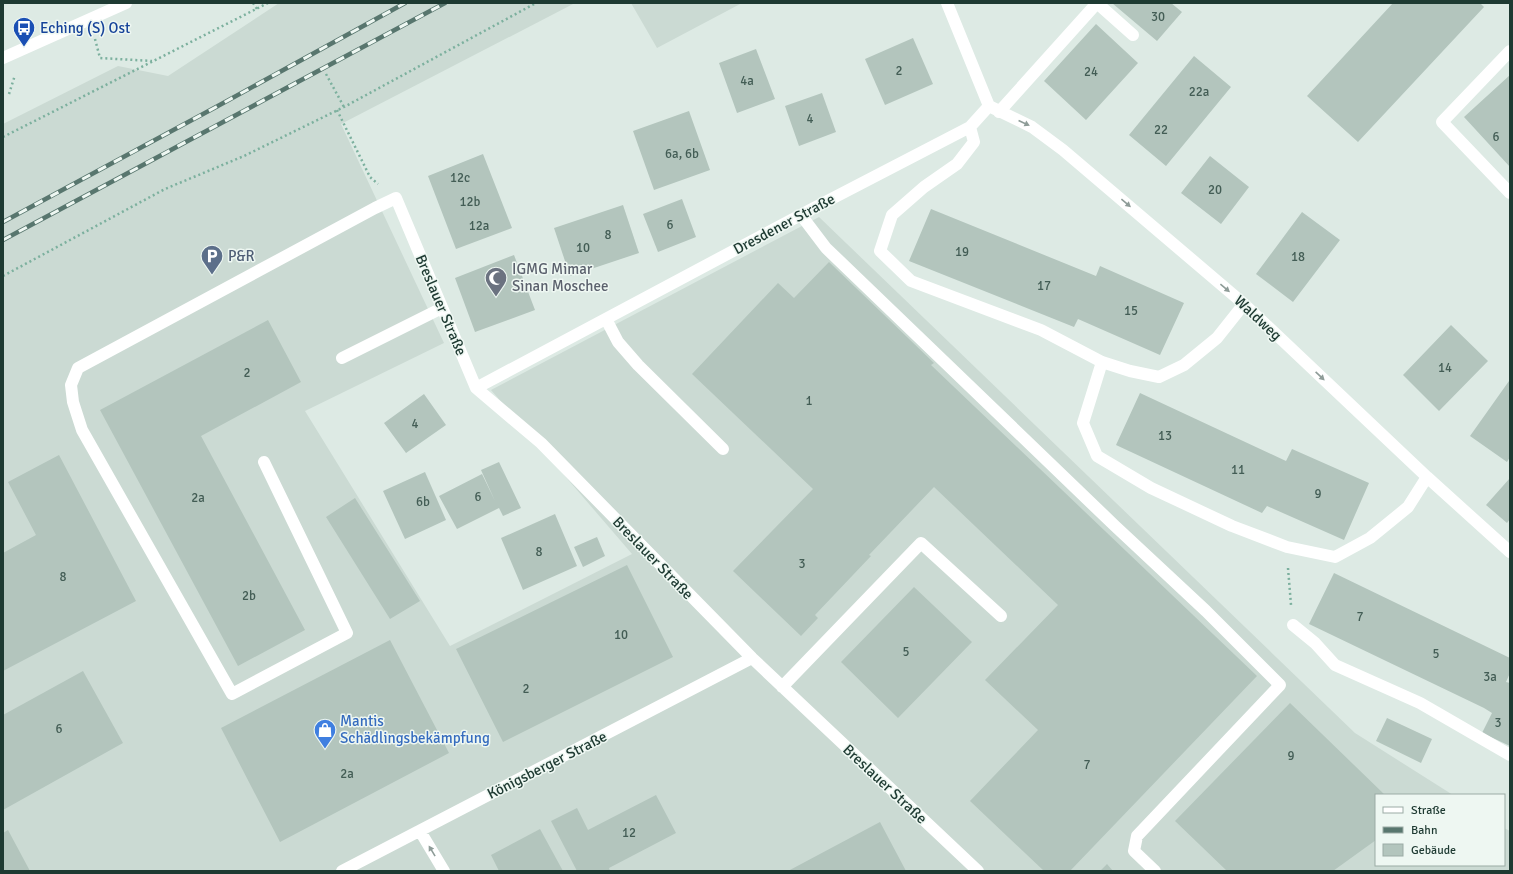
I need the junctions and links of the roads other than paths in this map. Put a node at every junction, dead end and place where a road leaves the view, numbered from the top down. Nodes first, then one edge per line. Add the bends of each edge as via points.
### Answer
1 (126, 3) edge
2 (947, 3) edge
3 (1133, 35) dead end
4 (1510, 51) edge
5 (3, 58) edge
6 (994, 109) junction
7 (970, 127) junction
8 (1510, 193) edge
9 (801, 215) junction
10 (1244, 304) junction
11 (442, 308) junction
12 (606, 318) junction
13 (342, 358) dead end
14 (1102, 362) junction
15 (476, 388) junction
16 (723, 449) dead end
17 (264, 462) dead end
18 (1427, 477) junction
19 (1510, 552) edge
20 (1001, 616) dead end
21 (1293, 625) road end
22 (752, 658) junction
23 (782, 687) junction
24 (1510, 755) edge
25 (420, 831) junction
26 (342, 871) edge
27 (444, 871) edge
28 (978, 871) edge
29 (1155, 871) edge

1 - 5 street
2 - 6 street
3 - 6 street, Dresdener Straße via 1097,3
4 - 8 street via 1442,122
6 - 7 street, Dresdener Straße
6 -> 10 street, Waldweg via 1032,127 1063,150
7 - 9 street, Dresdener Straße
7 - 14 street via 974,142 957,164 924,187 892,215 880,251 911,281 1041,330
9 - 12 street, Dresdener Straße
9 - 29 street via 826,248 1280,685 1137,836 1134,851
10 - 14 street via 1217,338 1184,366 1159,377
10 -> 18 street, Waldweg
11 - 13 street
11 - 15 street, Breslauer Straße
11 - 17 street, Breslauer Straße via 396,198 78,368 71,385 73,402 82,430 232,694 347,633
12 - 15 street, Dresdener Straße
12 - 16 street via 618,342 638,365
14 - 18 street via 1083,423 1097,456 1151,488 1232,526 1287,547 1335,557 1370,538 1408,507
15 - 22 street, Breslauer Straße via 541,443
18 - 19 street, Waldweg
20 - 23 street via 922,543
21 - 24 street via 1336,665 1420,703
22 - 23 street, Breslauer Straße
22 - 25 street, Königsberger Straße
23 - 28 street, Breslauer Straße
25 - 26 street, Königsberger Straße
27 -> 25 street

